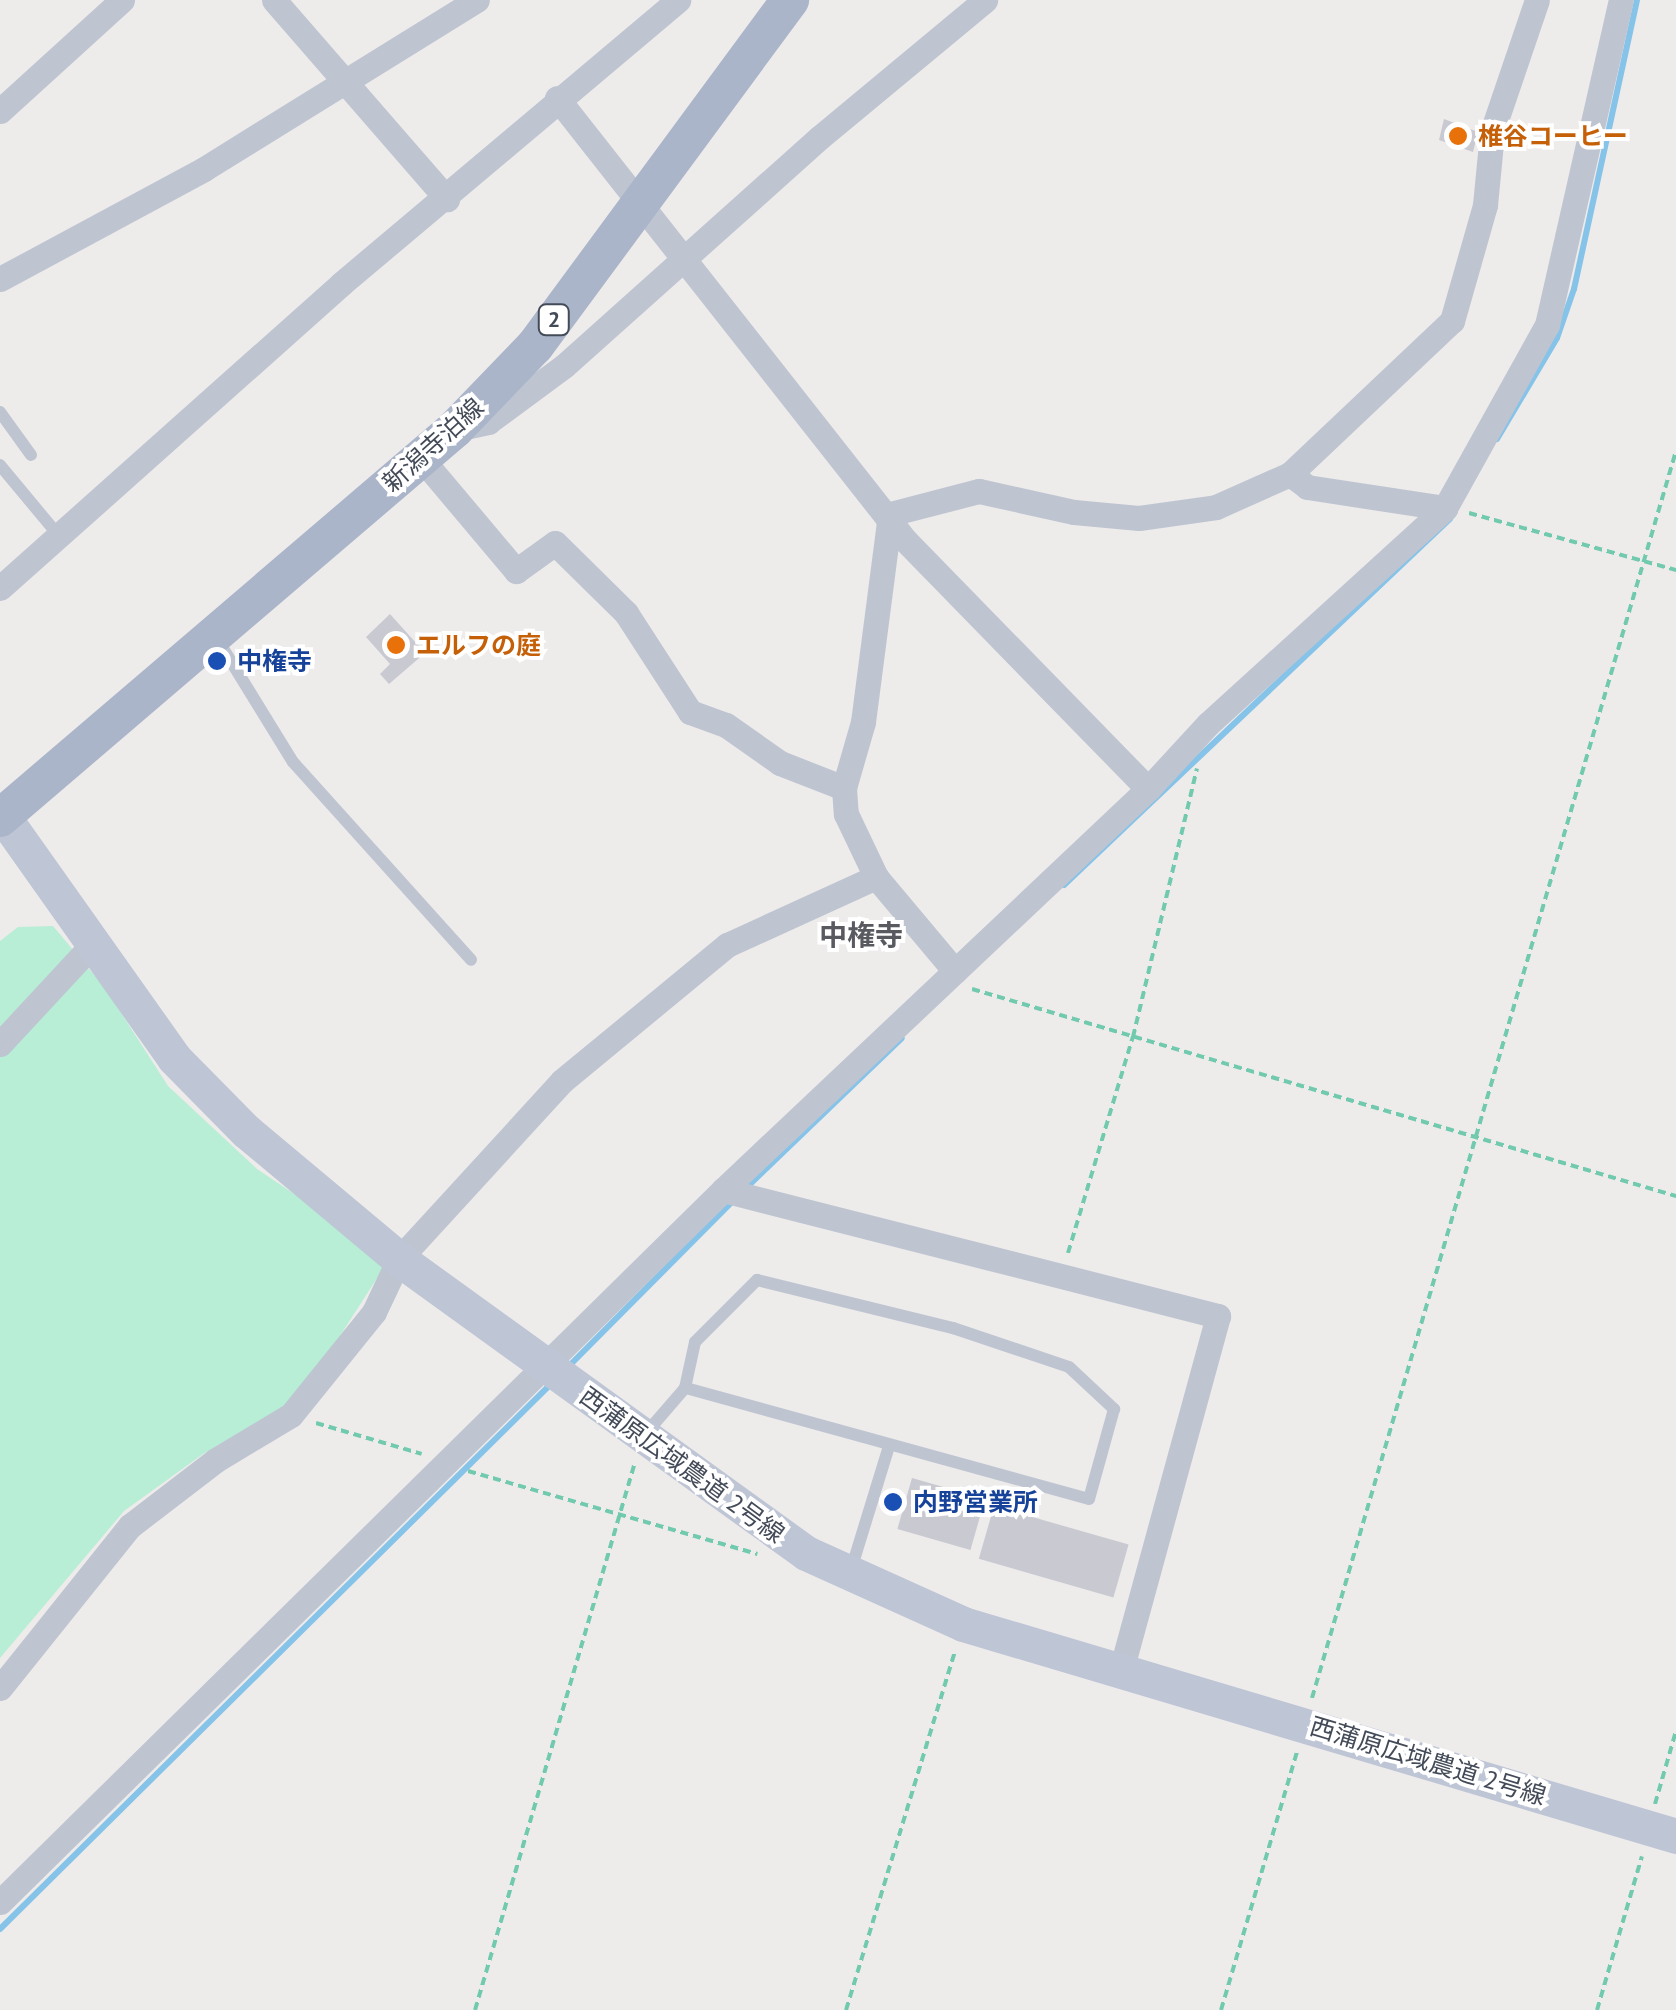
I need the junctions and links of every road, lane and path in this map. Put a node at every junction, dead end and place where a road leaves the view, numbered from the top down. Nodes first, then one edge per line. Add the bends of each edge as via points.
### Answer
1 (122, 0) edge
2 (477, 0) edge
3 (678, 0) edge
4 (790, 0) edge
5 (985, 0) edge
6 (1537, 0) edge
7 (1621, 0) edge
8 (288, 5) edge
9 (346, 83) junction
10 (557, 98) junction
11 (0, 110) edge
12 (447, 199) junction
13 (640, 199) junction
14 (684, 260) junction
15 (0, 279) edge
16 (0, 412) edge
17 (455, 429) junction
18 (1676, 451) edge
19 (31, 454) dead end
20 (421, 458) junction
21 (0, 465) edge
22 (1290, 474) junction
23 (1445, 508) junction
24 (890, 514) junction
25 (59, 536) junction
26 (1643, 562) junction
27 (1676, 570) edge
28 (0, 588) edge
29 (214, 635) junction
30 (1208, 724) junction
31 (844, 788) junction
32 (1148, 789) junction
33 (1, 815) edge
34 (876, 877) junction
35 (90, 946) junction
36 (471, 960) dead end
37 (955, 971) junction
38 (1133, 1037) junction
39 (0, 1044) edge
40 (1476, 1137) junction
41 (723, 1190) junction
42 (1676, 1196) edge
43 (399, 1259) junction
44 (1062, 1276) junction
45 (547, 1367) junction
46 (684, 1388) junction
47 (291, 1415) junction
48 (642, 1438) junction
49 (889, 1446) junction
50 (452, 1463) junction
51 (619, 1514) junction
52 (806, 1554) junction
53 (849, 1575) junction
54 (964, 1624) junction
55 (1122, 1668) junction
56 (0, 1688) edge
57 (1306, 1724) junction
58 (1676, 1731) edge
59 (1663, 1833) edge
60 (0, 1902) edge
61 (475, 2010) edge
62 (846, 2010) edge
63 (1221, 2010) edge
64 (1597, 2010) edge

1 - 11 street
2 - 9 street
3 - 10 street
4 - 13 main road, 新潟寺泊線 / 2
5 - 14 street
6 - 22 street via 1492,132 1485,206 1452,321
7 - 23 street via 1547,325
8 - 9 street
9 - 12 street
9 - 15 street
10 - 12 street
10 - 13 street
12 - 25 street via 341,284
13 - 14 street
13 - 17 main road, 新潟寺泊線 / 2 via 535,346
14 - 17 street via 564,366 488,422
14 - 24 street via 770,376
16 - 19 lane
17 - 20 main road, 新潟寺泊線 / 2
18 - 26 path
20 - 29 main road, 新潟寺泊線 / 2
20 - 31 street via 516,571 555,543 626,613 690,712 726,725 780,763
21 - 25 lane
22 - 23 street via 1307,487
22 - 24 street via 1216,507 1138,518 979,491
23 - 26 path
23 - 30 street
24 - 31 street via 863,722
24 - 32 street via 905,540
25 - 28 street
26 - 27 path
26 - 40 path
29 - 33 main road, 新潟寺泊線 / 2
29 - 36 lane via 293,762
30 - 32 street
30 - 38 path
31 - 34 street via 846,814
32 - 37 street
33 - 35 street, 西蒲原広域農道 2号線
34 - 37 street
34 - 43 street via 726,945 562,1081
35 - 39 street
35 - 43 street, 西蒲原広域農道 2号線 via 174,1058
37 - 38 path via 968,987 989,996
37 - 41 street
38 - 40 path
38 - 44 path
40 - 42 path
40 - 57 path
41 - 44 street
41 - 45 street
43 - 45 street, 西蒲原広域農道 2号線
43 - 47 street via 374,1312
44 - 55 street via 1218,1316
45 - 48 street, 西蒲原広域農道 2号線
45 - 50 street
46 - 48 lane
46 - 49 lane
46 - 49 lane via 695,1342 757,1280 953,1328 1069,1367 1114,1409 1089,1499
47 - 50 path
47 - 56 street via 216,1460 130,1526
48 - 51 path
48 - 52 street, 西蒲原広域農道 2号線
49 - 53 lane
50 - 51 path
50 - 60 street
51 - 52 path via 775,1559
51 - 61 path
52 - 53 street, 西蒲原広域農道 2号線
53 - 54 street, 西蒲原広域農道 2号線
54 - 55 street, 西蒲原広域農道 2号線
54 - 62 path
55 - 57 street, 西蒲原広域農道 2号線
57 - 59 street, 西蒲原広域農道 2号線
57 - 63 path
58 - 59 path
59 - 64 path

